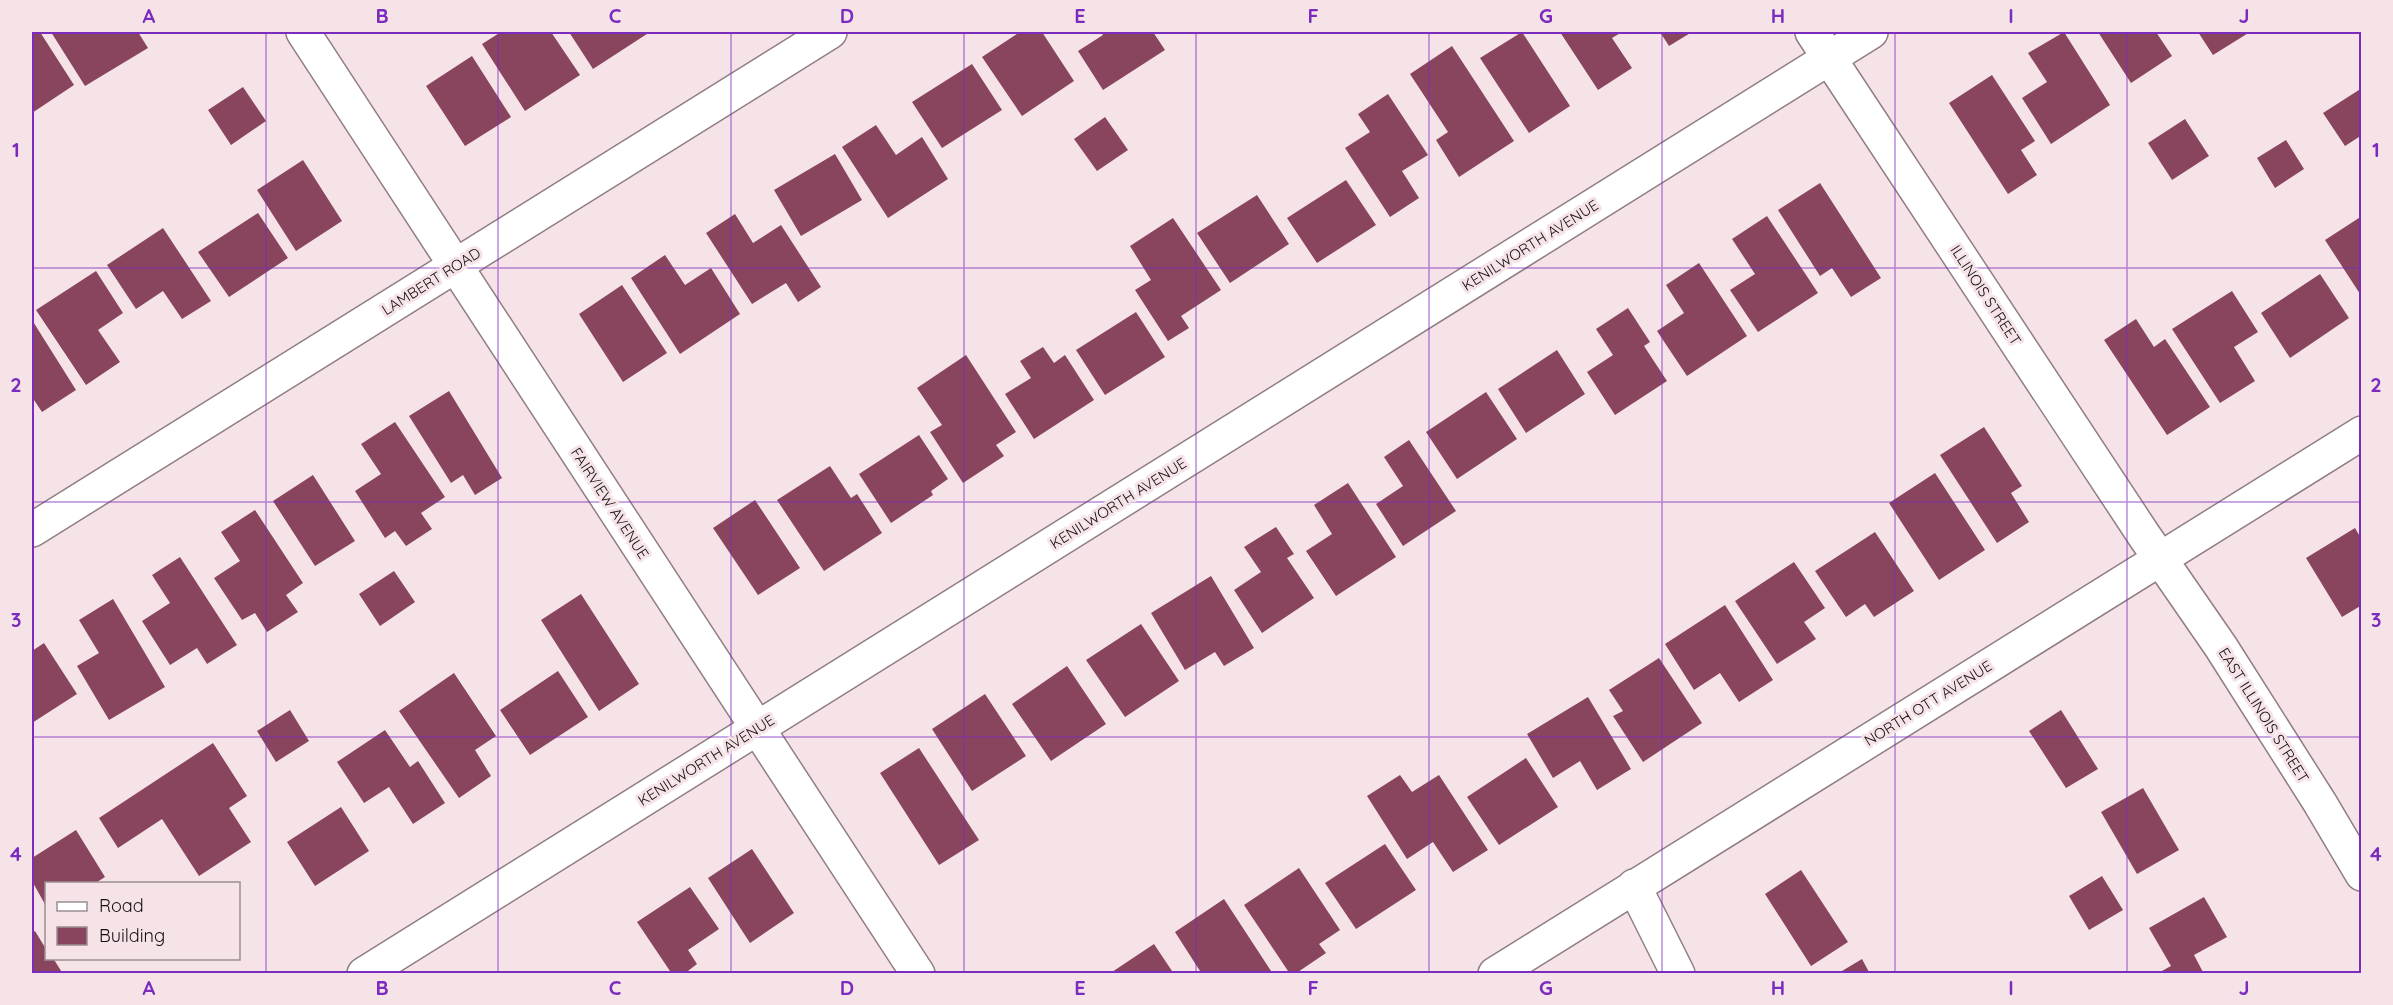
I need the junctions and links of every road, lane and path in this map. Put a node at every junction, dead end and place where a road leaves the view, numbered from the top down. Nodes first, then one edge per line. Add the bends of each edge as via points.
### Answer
1 (303, 32) edge
2 (830, 32) edge
3 (1871, 32) edge
4 (1820, 45) edge
5 (455, 266) junction
6 (2361, 433) edge
7 (32, 530) edge
8 (2160, 559) junction
9 (758, 728) junction
10 (2361, 874) edge
11 (1634, 886) junction
12 (364, 974) edge
13 (918, 974) edge
14 (1495, 974) edge
15 (1678, 974) edge

1 - 5 street, FAIRVIEW AVENUE
2 - 5 street, LAMBERT ROAD
3 - 4 street, KENILWORTH AVENUE
4 - 8 street, ILLINOIS STREET
4 - 9 street, KENILWORTH AVENUE
5 - 7 street, LAMBERT ROAD
5 - 9 street, FAIRVIEW AVENUE
6 - 8 street, NORTH OTT AVENUE
8 - 10 street, EAST ILLINOIS STREET via 2221,647
8 - 11 street, NORTH OTT AVENUE
9 - 12 street, KENILWORTH AVENUE
9 - 13 street, FAIRVIEW AVENUE
11 - 14 street, NORTH OTT AVENUE
11 - 15 street

